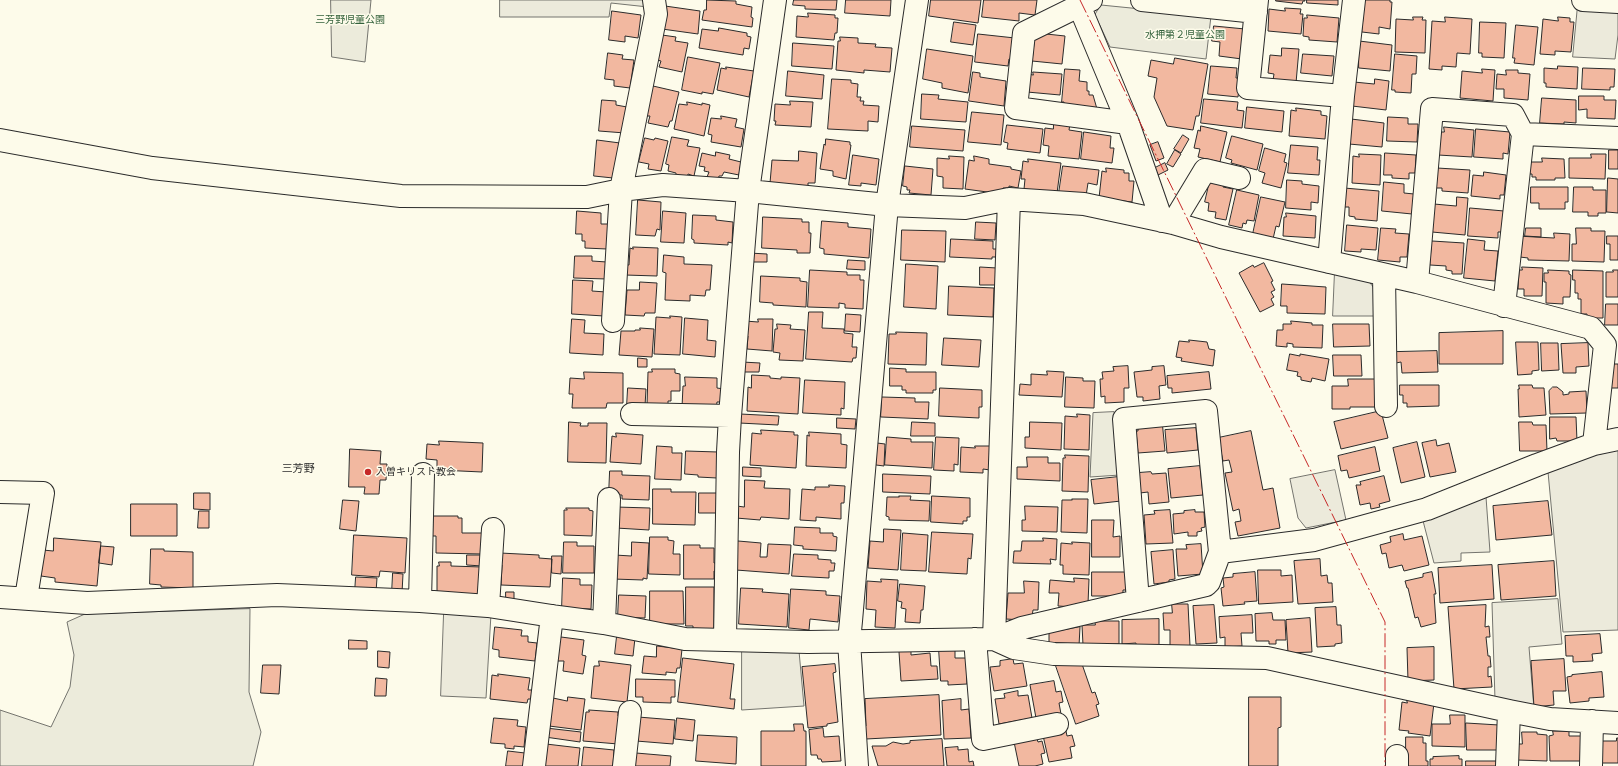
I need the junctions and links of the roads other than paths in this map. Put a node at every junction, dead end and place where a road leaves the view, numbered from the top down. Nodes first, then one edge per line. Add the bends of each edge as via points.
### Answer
1 (654, 0) edge
2 (775, 0) edge
3 (917, 0) edge
4 (1142, 0) edge
5 (1354, 0) edge
6 (1583, 0) edge
7 (1168, 1) edge
8 (1083, 2) edge
9 (1618, 2) edge
10 (1256, 6) edge
11 (1343, 96) junction
12 (1128, 122) junction
13 (1522, 134) junction
14 (1618, 138) edge
15 (0, 140) edge
16 (1239, 178) dead end
17 (621, 190) junction
18 (748, 191) junction
19 (1009, 198) junction
20 (887, 205) junction
21 (1168, 222) junction
22 (1329, 262) junction
23 (1384, 275) junction
24 (1417, 282) junction
25 (1504, 306) junction
26 (613, 321) dead end
27 (1612, 345) edge
28 (1386, 406) dead end
29 (632, 414) dead end
30 (730, 416) junction
31 (1618, 439) edge
32 (1594, 444) junction
33 (423, 474) dead end
34 (0, 492) edge
35 (609, 499) dead end
36 (493, 529) dead end
37 (1220, 552) junction
38 (0, 597) edge
39 (26, 598) junction
40 (420, 601) junction
41 (1138, 601) junction
42 (488, 606) junction
43 (552, 616) junction
44 (604, 622) junction
45 (985, 639) junction
46 (725, 640) junction
47 (849, 642) junction
48 (1509, 711) junction
49 (630, 712) dead end
50 (1592, 721) junction
51 (1618, 723) edge
52 (1057, 724) dead end
53 (534, 766) edge
54 (624, 766) edge
55 (857, 766) edge
56 (1507, 766) edge
57 (1591, 766) edge

1 - 17 street via 656,14
2 - 18 street
3 - 20 street
4 - 7 street
5 - 11 street
6 - 9 street
7 - 10 street
8 - 12 street
8 - 12 street via 1024,33 1016,108
10 - 11 street via 1248,88
11 - 22 street
12 - 21 street
13 - 14 street
13 - 24 street via 1514,115 1432,109
13 - 25 street
15 - 17 street via 152,168 401,196 587,197
16 - 21 street via 1205,170
17 - 18 street via 663,185
17 - 26 street
18 - 20 street
18 - 30 street
19 - 20 street via 965,208
19 - 21 street via 1084,204
19 - 45 street
20 - 47 street
21 - 22 street
22 - 23 street
23 - 24 street
23 - 28 street
24 - 25 street
25 - 27 street via 1591,328
27 - 32 street
29 - 30 street
30 - 46 street
31 - 32 street
32 - 37 street via 1427,508 1314,540
33 - 40 street
34 - 39 street via 43,493
35 - 44 street
36 - 42 street
37 - 41 street via 1206,586
37 - 41 street via 1206,411 1124,419
38 - 39 street
39 - 40 street via 87,603 277,595
40 - 42 street
41 - 45 street
42 - 43 street
43 - 44 street
43 - 53 street
44 - 46 street via 685,639
45 - 47 street
45 - 48 street via 1014,648 1054,654 1267,658
45 - 52 street via 983,739
46 - 47 street
47 - 55 street
48 - 50 street via 1550,719
48 - 56 street
49 - 54 street
50 - 51 street
50 - 57 street

